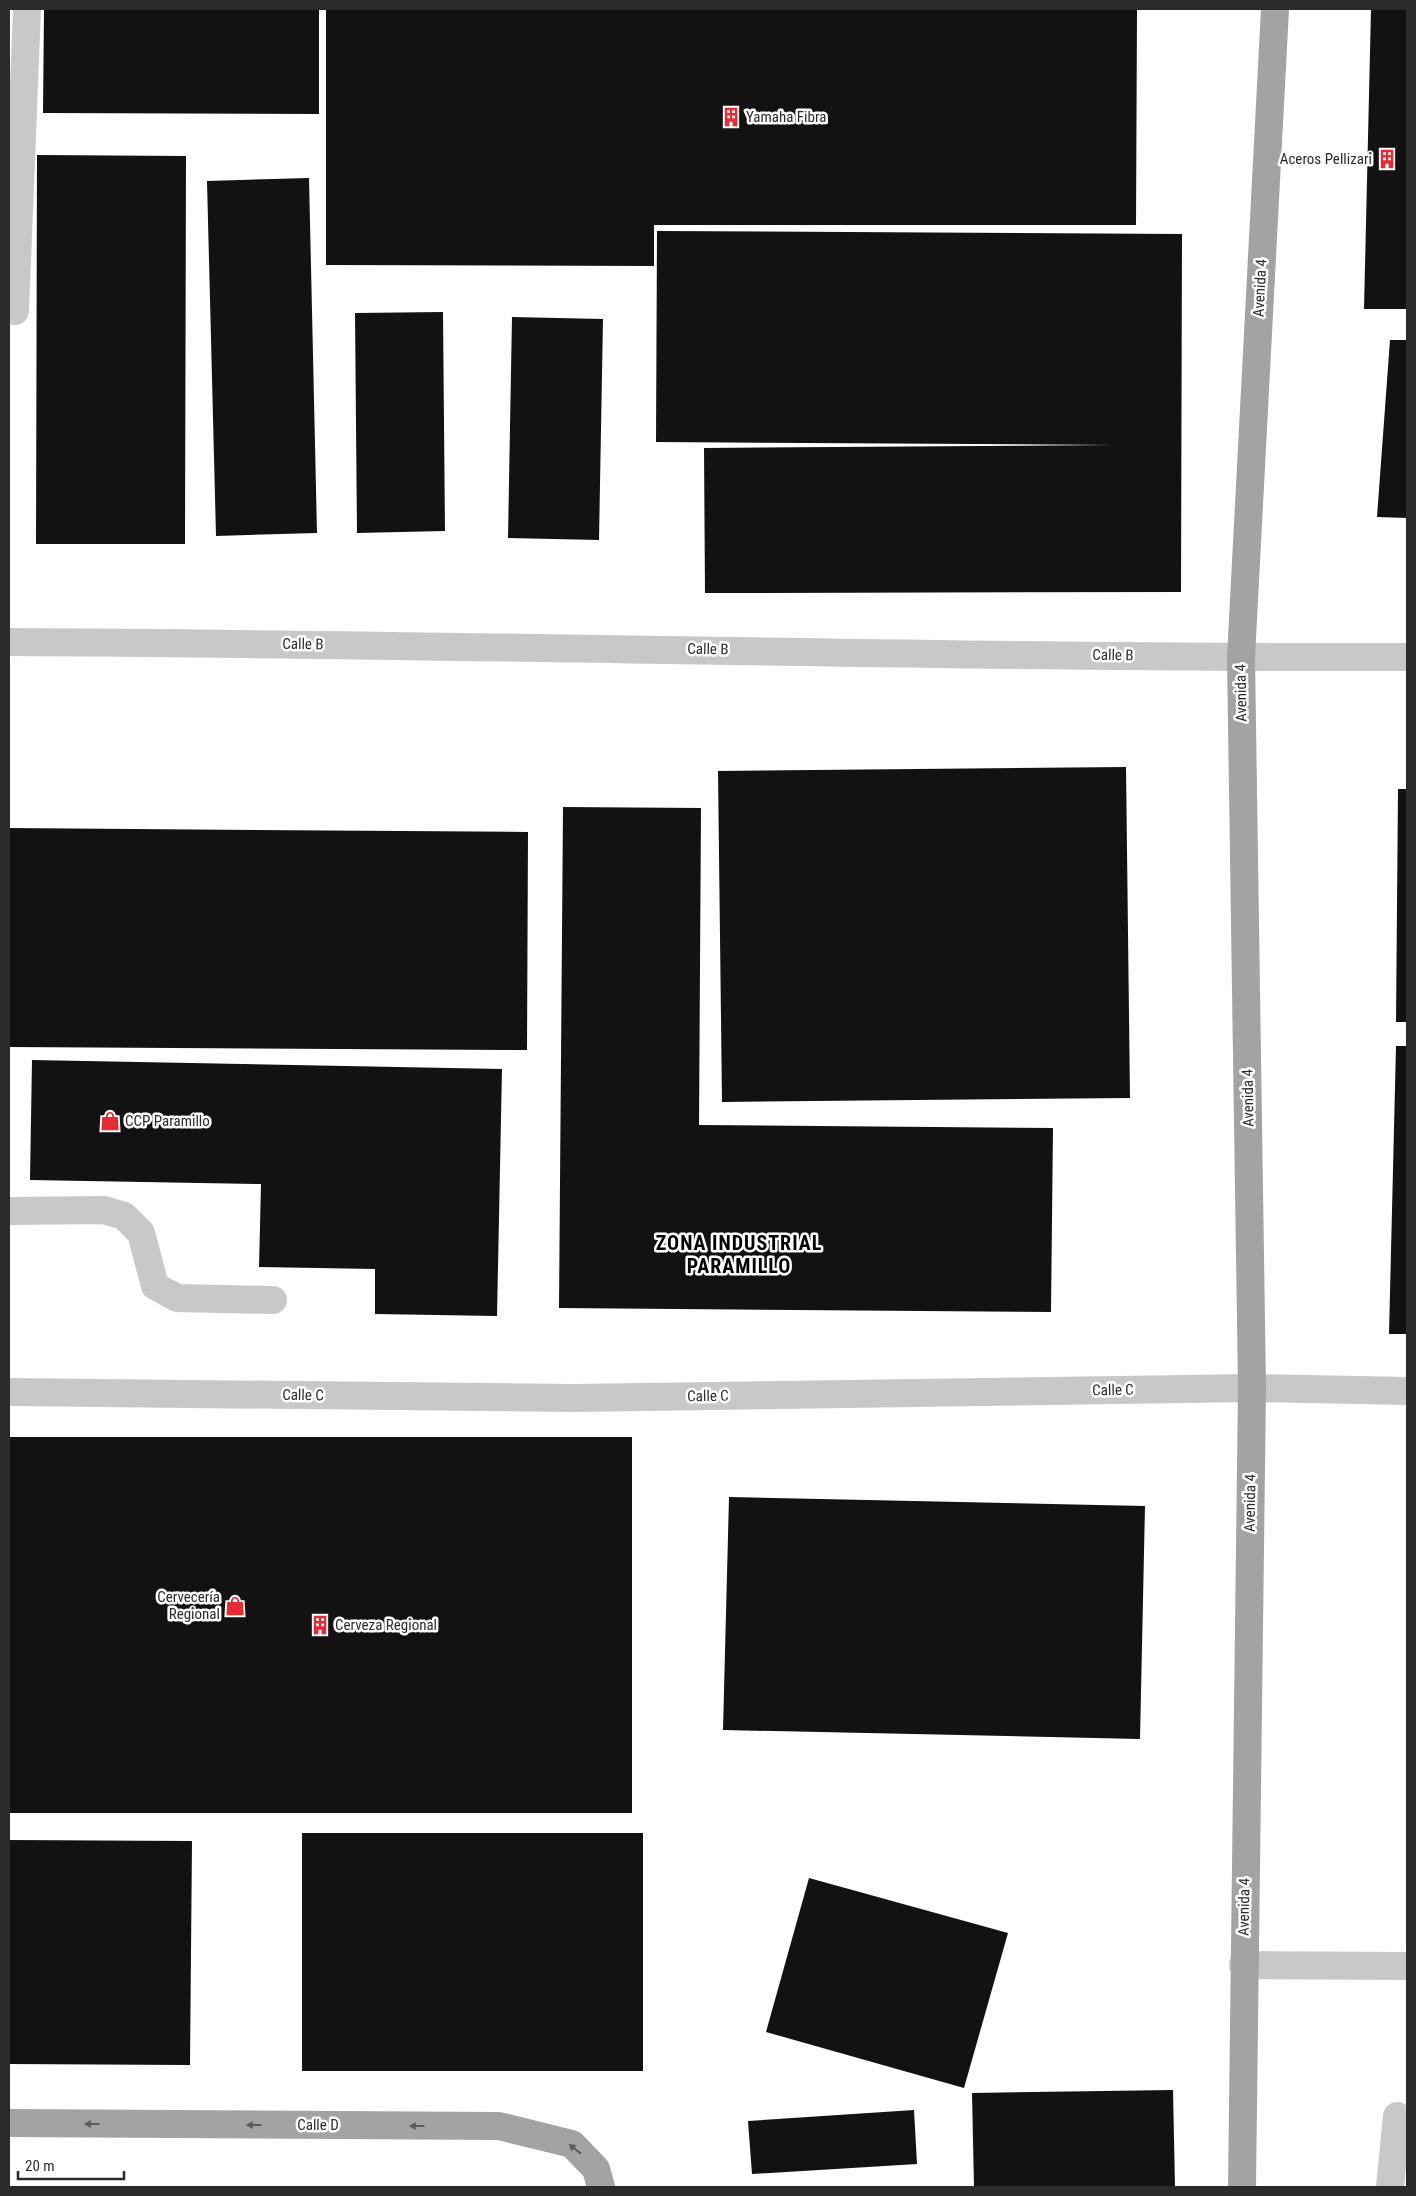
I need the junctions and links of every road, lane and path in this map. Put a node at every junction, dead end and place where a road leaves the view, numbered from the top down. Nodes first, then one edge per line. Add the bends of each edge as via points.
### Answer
1 (26, 9) edge
2 (1275, 9) edge
3 (15, 311) dead end
4 (9, 642) edge
5 (1241, 657) junction
6 (1407, 657) edge
7 (9, 1211) edge
8 (273, 1300) dead end
9 (1252, 1388) junction
10 (1407, 1391) edge
11 (9, 1392) edge
12 (1243, 1964) junction
13 (1407, 1966) edge
14 (1397, 2116) dead end
15 (9, 2123) edge
16 (601, 2187) edge
17 (1242, 2187) edge
18 (1390, 2187) edge

1 - 3 street
2 - 5 main road, Avenida 4
4 - 5 street, Calle B
5 - 6 street, Calle B
5 - 9 main road, Avenida 4
7 - 8 street via 104,1210 124,1216 141,1233 154,1286 178,1298
9 - 10 street, Calle C
9 - 11 street, Calle C via 573,1398
9 - 12 main road, Avenida 4
12 - 13 street
12 - 17 main road, Avenida 4
14 - 18 street
16 -> 15 main road, Calle D via 596,2169 572,2144 499,2126

